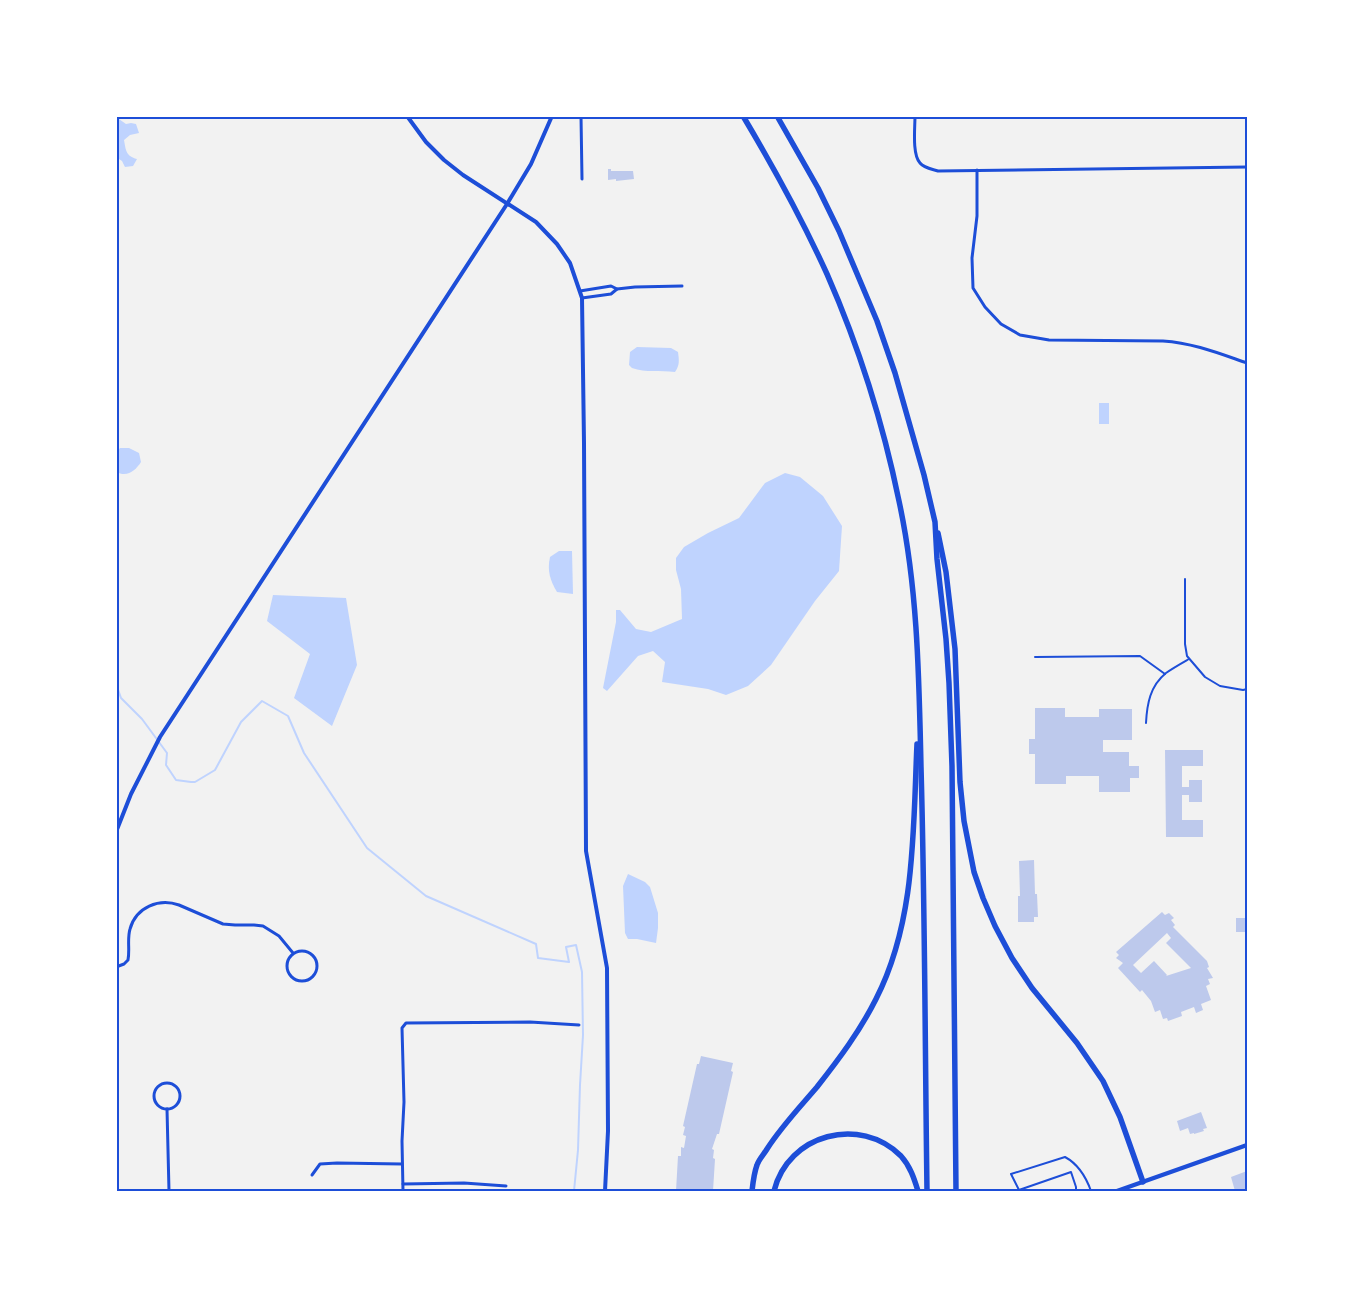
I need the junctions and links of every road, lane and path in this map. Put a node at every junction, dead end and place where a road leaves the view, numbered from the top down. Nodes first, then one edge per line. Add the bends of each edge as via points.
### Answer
1 (407, 116) edge
2 (552, 116) edge
3 (581, 116) edge
4 (744, 116) edge
5 (776, 116) edge
6 (915, 116) edge
7 (1247, 167) edge
8 (976, 170) junction
9 (582, 179) dead end
10 (507, 204) junction
11 (682, 286) dead end
12 (617, 289) junction
13 (580, 291) junction
14 (582, 298) junction
15 (1247, 363) edge
16 (935, 522) junction
17 (1185, 578) dead end
18 (1035, 656) dead end
19 (1189, 659) junction
20 (1165, 674) junction
21 (1247, 689) edge
22 (919, 702) junction
23 (1146, 724) dead end
24 (116, 832) edge
25 (293, 953) junction
26 (116, 967) edge
27 (579, 1025) dead end
28 (167, 1109) junction
29 (1247, 1145) edge
30 (402, 1164) junction
31 (312, 1175) dead end
32 (1143, 1182) junction
33 (403, 1184) junction
34 (506, 1186) dead end
35 (169, 1191) edge
36 (403, 1191) edge
37 (606, 1191) edge
38 (752, 1191) edge
39 (774, 1191) edge
40 (918, 1191) edge
41 (926, 1191) edge
42 (956, 1191) edge
43 (1076, 1191) edge
44 (1091, 1191) edge
45 (1117, 1191) edge

1 - 10 street via 444,160
2 - 10 street via 531,164
3 - 9 street
4 - 22 highway via 827,274 873,397 906,533 916,617
5 - 16 highway via 839,231 877,321 919,456
6 - 8 street via 915,149 919,163 938,170
7 - 8 street
8 - 15 street via 973,288 1001,324 1020,335 1049,340 1179,342
10 - 13 street via 536,222 557,244 570,263
10 - 24 street via 160,737
11 - 12 street
12 - 13 street via 611,286
12 - 14 street via 611,294
13 - 14 street
14 - 37 street via 586,851 607,968
16 - 32 highway via 946,572 955,649 960,782 974,872 995,926 1012,958 1103,1081 1120,1117
16 - 42 highway via 946,639 952,766
17 - 19 lane via 1185,644
18 - 20 lane via 1140,656
19 - 20 lane
19 - 21 lane via 1205,677 1220,686
20 - 23 lane via 1147,705
22 - 38 highway via 907,897 893,960 852,1041 774,1138 758,1164
22 - 41 highway via 924,846
25 - 25 street via 288,961 290,974 297,980 310,978 316,969 315,959 308,952
25 - 26 street via 280,936 263,926 223,924 172,902 162,902 143,909 137,916 130,928 128,960
27 - 30 street via 530,1022 406,1024 402,1028
28 - 28 street via 176,1106 180,1094 175,1086 167,1083 154,1092 154,1100 159,1107
28 - 35 street
29 - 32 main road
30 - 31 street via 320,1164
30 - 33 street
32 - 45 main road
33 - 34 street
33 - 36 street
39 - 40 highway via 790,1160 805,1147 824,1137 844,1133 868,1136 901,1156
43 - 44 lane via 1071,1172 1019,1190 1011,1174 1065,1158 1073,1162 1086,1178

